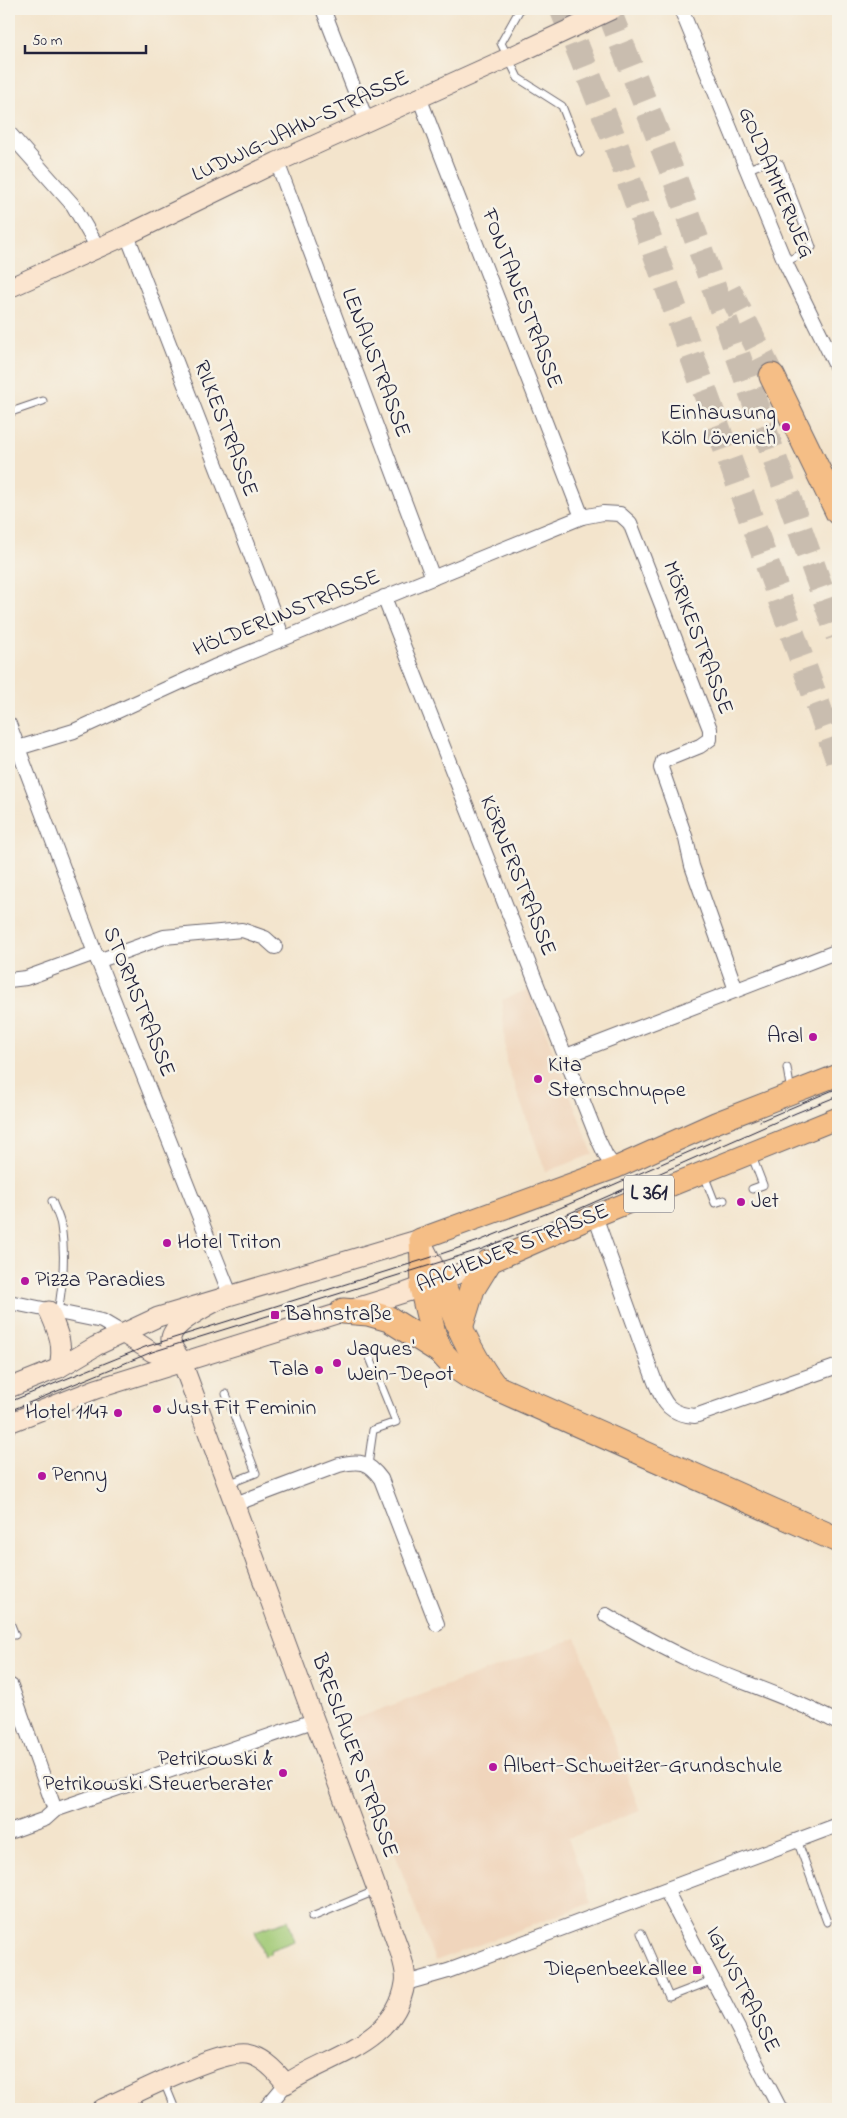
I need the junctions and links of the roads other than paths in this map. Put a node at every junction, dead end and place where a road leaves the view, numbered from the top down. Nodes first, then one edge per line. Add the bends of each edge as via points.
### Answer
1 (323, 9) edge
2 (520, 9) edge
3 (613, 9) edge
4 (681, 9) edge
5 (514, 55) junction
6 (420, 97) junction
7 (367, 122) junction
8 (9, 132) edge
9 (580, 152) dead end
10 (277, 162) junction
11 (746, 170) junction
12 (127, 235) junction
13 (98, 248) junction
14 (785, 262) junction
15 (9, 288) edge
16 (838, 370) edge
17 (772, 376) tunnel mouth
18 (43, 401) dead end
19 (9, 411) edge
20 (838, 512) edge
21 (582, 517) junction
22 (433, 578) junction
23 (384, 597) junction
24 (283, 638) junction
25 (9, 724) edge
26 (13, 748) edge
27 (275, 946) dead end
28 (838, 951) edge
29 (97, 957) junction
30 (9, 980) edge
31 (736, 990) junction
32 (566, 1056) junction
33 (786, 1068) dead end
34 (838, 1076) edge
35 (792, 1093) junction
36 (838, 1118) edge
37 (750, 1154) junction
38 (615, 1168) junction
39 (703, 1172) junction
40 (752, 1189) dead end
41 (724, 1200) dead end
42 (52, 1201) dead end
43 (595, 1216) junction
44 (420, 1239) junction
45 (488, 1263) junction
46 (431, 1283) junction
47 (230, 1294) junction
48 (9, 1302) edge
49 (343, 1311) junction
50 (54, 1312) junction
51 (460, 1328) junction
52 (124, 1334) junction
53 (440, 1351) junction
54 (368, 1353) dead end
55 (182, 1362) junction
56 (838, 1366) edge
57 (59, 1368) junction
58 (9, 1388) edge
59 (495, 1388) junction
60 (226, 1394) dead end
61 (9, 1423) edge
62 (368, 1465) junction
63 (227, 1484) junction
64 (235, 1504) junction
65 (838, 1540) edge
66 (606, 1615) dead end
67 (9, 1620) edge
68 (437, 1624) dead end
69 (14, 1634) dead end
70 (11, 1686) dead end
71 (316, 1720) junction
72 (838, 1723) edge
73 (55, 1810) junction
74 (838, 1825) edge
75 (9, 1832) edge
76 (797, 1840) junction
77 (378, 1890) junction
78 (666, 1890) junction
79 (312, 1917) dead end
80 (827, 1922) dead end
81 (641, 1933) dead end
82 (713, 1980) junction
83 (406, 1983) junction
84 (164, 2082) junction
85 (286, 2084) junction
86 (102, 2109) edge
87 (175, 2109) edge
88 (265, 2109) edge
89 (780, 2109) edge

1 - 7 street
2 - 5 lane via 501,44
3 - 5 street, LUDWIG-JAHN-STRASSE, bridge
4 - 11 street, GOLDAMMERWEG
5 - 6 street, LUDWIG-JAHN-STRASSE
5 - 9 lane via 518,78 562,106
6 - 7 street, LUDWIG-JAHN-STRASSE
6 - 21 street, FONTANESTRASSE
7 - 10 street, LUDWIG-JAHN-STRASSE
8 - 13 street via 73,204
10 - 12 street, LUDWIG-JAHN-STRASSE
10 - 22 street, LENAUSTRASSE
11 - 14 street, GOLDAMMERWEG
11 - 14 lane via 771,160 780,164 812,247
12 - 13 street, LUDWIG-JAHN-STRASSE
12 - 24 street, RILKESTRASSE
13 - 15 street, LUDWIG-JAHN-STRASSE
14 - 16 street, GOLDAMMERWEG
17 - 20 highway
18 - 19 lane
21 - 22 street, HÖLDERLINSTRASSE
21 - 31 street, MÖRIKESTRASSE via 614,512 630,523 710,729 710,739 663,761 660,768
22 - 23 street, HÖLDERLINSTRASSE
23 - 24 street, HÖLDERLINSTRASSE
23 - 32 street, KÖRNERSTRASSE
24 - 26 street, HÖLDERLINSTRASSE via 182,680 74,731
25 - 26 street, STORMSTRASSE
26 - 29 street, STORMSTRASSE
27 - 29 street via 265,938 242,930 164,937
28 - 31 street
29 - 30 street
29 - 47 street, STORMSTRASSE
31 - 32 street
32 - 38 street, KÖRNERSTRASSE via 597,1137
33 - 35 lane
34 - 35 main road, AACHENER STRASSE / L 361
35 - 38 main road, AACHENER STRASSE / L 361
36 - 37 main road, AACHENER STRASSE / L 361
37 - 39 main road, AACHENER STRASSE / L 361
37 - 40 lane via 763,1185
38 - 44 main road, AACHENER STRASSE / L 361
39 - 41 lane via 715,1204
39 - 43 main road, AACHENER STRASSE / L 361
42 - 50 lane via 61,1225 64,1278
43 - 45 main road, AACHENER STRASSE / L 361
43 - 56 street via 655,1382 670,1409 680,1415 695,1416
44 - 46 main road
44 - 47 street, AACHENER STRASSE / L 361
45 - 46 street, AACHENER STRASSE / L 361
45 - 51 highway via 472,1289
46 - 49 street, AACHENER STRASSE / L 361
46 - 51 highway
46 - 53 highway via 423,1299
47 - 52 street, AACHENER STRASSE / L 361 via 158,1317
47 - 55 street, AACHENER STRASSE via 174,1329 170,1339
48 - 50 street
49 - 53 highway via 388,1319
49 - 55 street, AACHENER STRASSE / L 361
50 - 52 street via 102,1321
50 - 57 street via 62,1353
51 - 59 highway via 478,1366
52 - 55 street via 152,1352
52 - 57 street, AACHENER STRASSE / L 361
53 - 59 highway via 453,1365
54 - 62 lane via 396,1422 373,1430
55 - 61 street, AACHENER STRASSE / L 361 via 96,1389
55 - 63 street, BRESLAUER STRASSE
57 - 58 street, AACHENER STRASSE / L 361
59 - 65 highway
60 - 63 lane via 256,1473
62 - 64 street via 355,1461
62 - 68 street via 381,1479
63 - 64 street, BRESLAUER STRASSE
64 - 71 street, BRESLAUER STRASSE
66 - 72 street via 650,1642 790,1699
67 - 69 lane
70 - 73 street
71 - 73 street
71 - 77 street, BRESLAUER STRASSE
73 - 75 street via 45,1819
74 - 76 street
76 - 78 street
76 - 80 lane
77 - 79 lane
77 - 83 street, BRESLAUER STRASSE via 400,1949
78 - 82 street, IGNYSTRASSE
78 - 83 street via 442,1973
81 - 82 lane via 669,1997
82 - 89 street, IGNYSTRASSE
83 - 85 street, BRESLAUER STRASSE via 397,2008 365,2043
84 - 85 street via 219,2059 249,2054 274,2069
84 - 86 street via 126,2102
84 - 87 lane
85 - 88 street, BRESLAUER STRASSE

